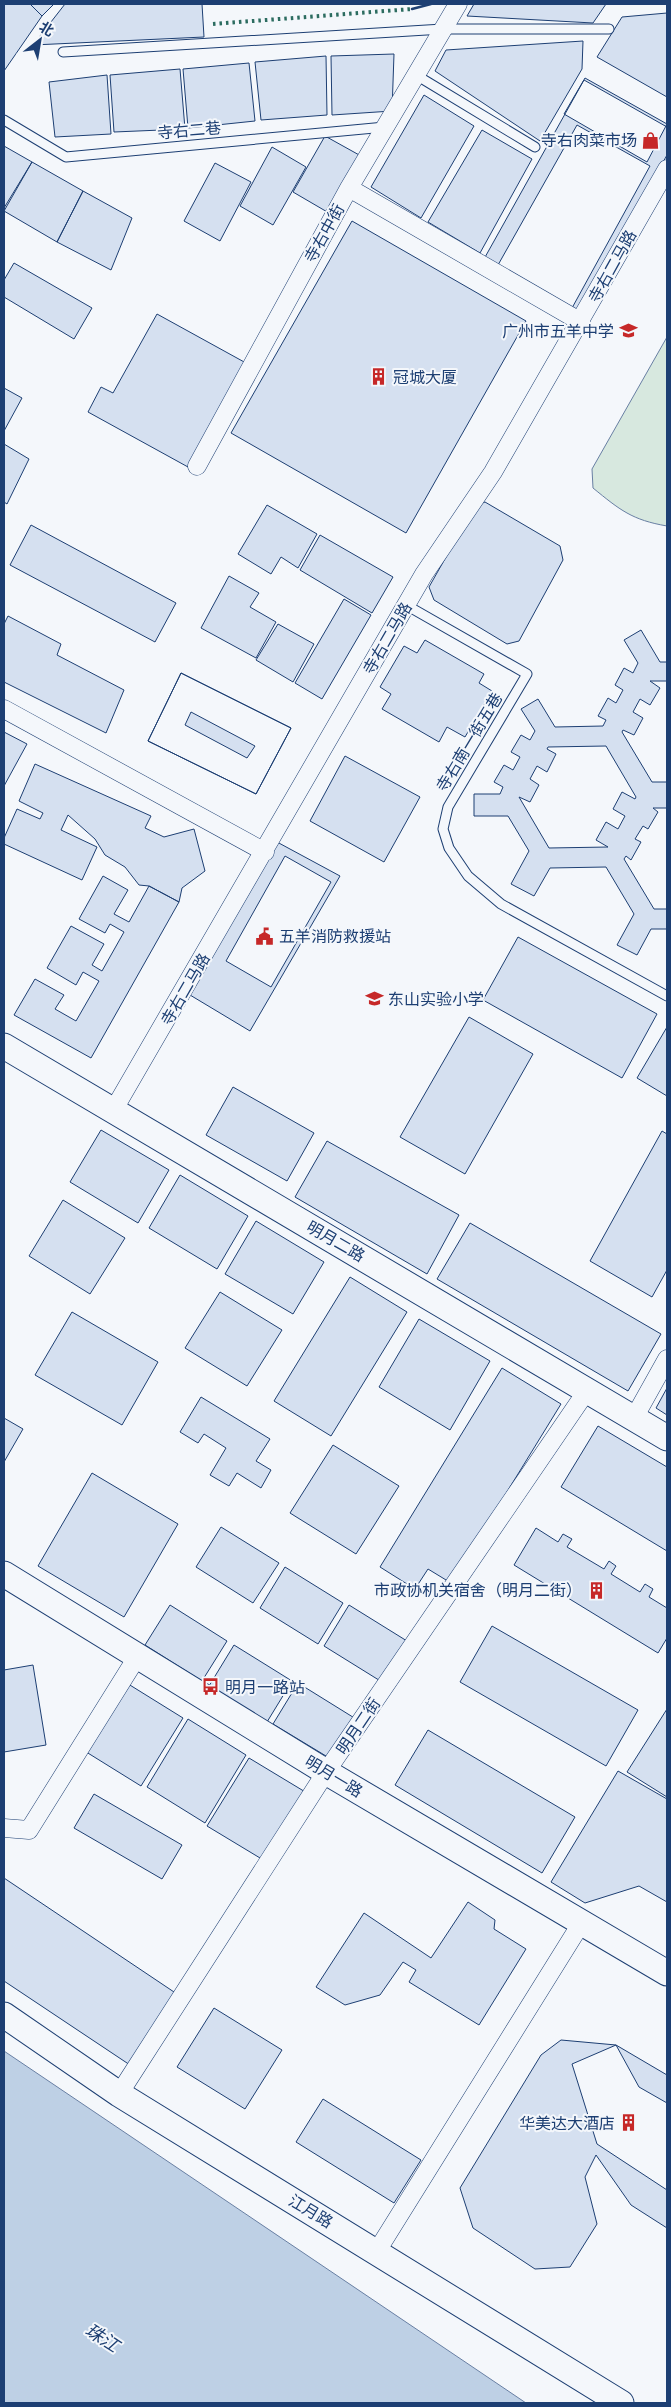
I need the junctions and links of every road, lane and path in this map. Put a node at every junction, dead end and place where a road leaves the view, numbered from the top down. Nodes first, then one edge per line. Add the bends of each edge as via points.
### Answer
1 (458, 4) edge
2 (443, 29) junction
3 (609, 29) dead end
4 (63, 52) dead end
5 (416, 75) junction
6 (4, 120) edge
7 (386, 126) junction
8 (536, 147) dead end
9 (667, 169) edge
10 (349, 188) junction
11 (581, 322) junction
12 (197, 466) dead end
13 (406, 605) junction
14 (4, 709) edge
15 (265, 852) junction
16 (667, 996) edge
17 (4, 1046) edge
18 (113, 1111) junction
19 (667, 1359) edge
20 (588, 1389) junction
21 (634, 1418) junction
22 (667, 1438) edge
23 (4, 1574) edge
24 (137, 1657) junction
25 (326, 1772) junction
26 (4, 1828) edge
27 (582, 1922) junction
28 (667, 1972) edge
29 (4, 2015) edge
30 (119, 2094) junction
31 (377, 2251) junction
32 (622, 2403) edge

1 - 2 street, 寺右中街
2 - 3 lane
2 - 4 lane
2 - 5 street, 寺右中街
5 - 7 street, 寺右中街
5 - 8 lane
6 - 7 lane, 寺右二巷 via 66,157
7 - 10 street, 寺右中街
9 - 11 street, 寺右二马路
10 - 11 street
10 - 12 street, 寺右中街
11 - 13 street, 寺右二马路 via 493,472
13 - 15 street, 寺右二马路
13 - 16 lane, 寺右南一街五巷 via 527,674 448,807 443,829 449,848 468,876 501,904
14 - 15 street
15 - 18 street, 寺右二马路
17 - 18 street, 明月二路
18 - 20 street, 明月二路
19 - 21 street
20 - 21 street, 明月二路
20 - 25 street, 明月二街
21 - 22 street, 明月二路
23 - 24 street, 明月一路
24 - 25 street, 明月一路
24 - 26 street via 29,1830
25 - 27 street, 明月一路
25 - 30 street, 明月二街
27 - 28 street, 明月一路
27 - 31 street
29 - 30 street, 江月路
30 - 31 street, 江月路
31 - 32 street, 江月路

